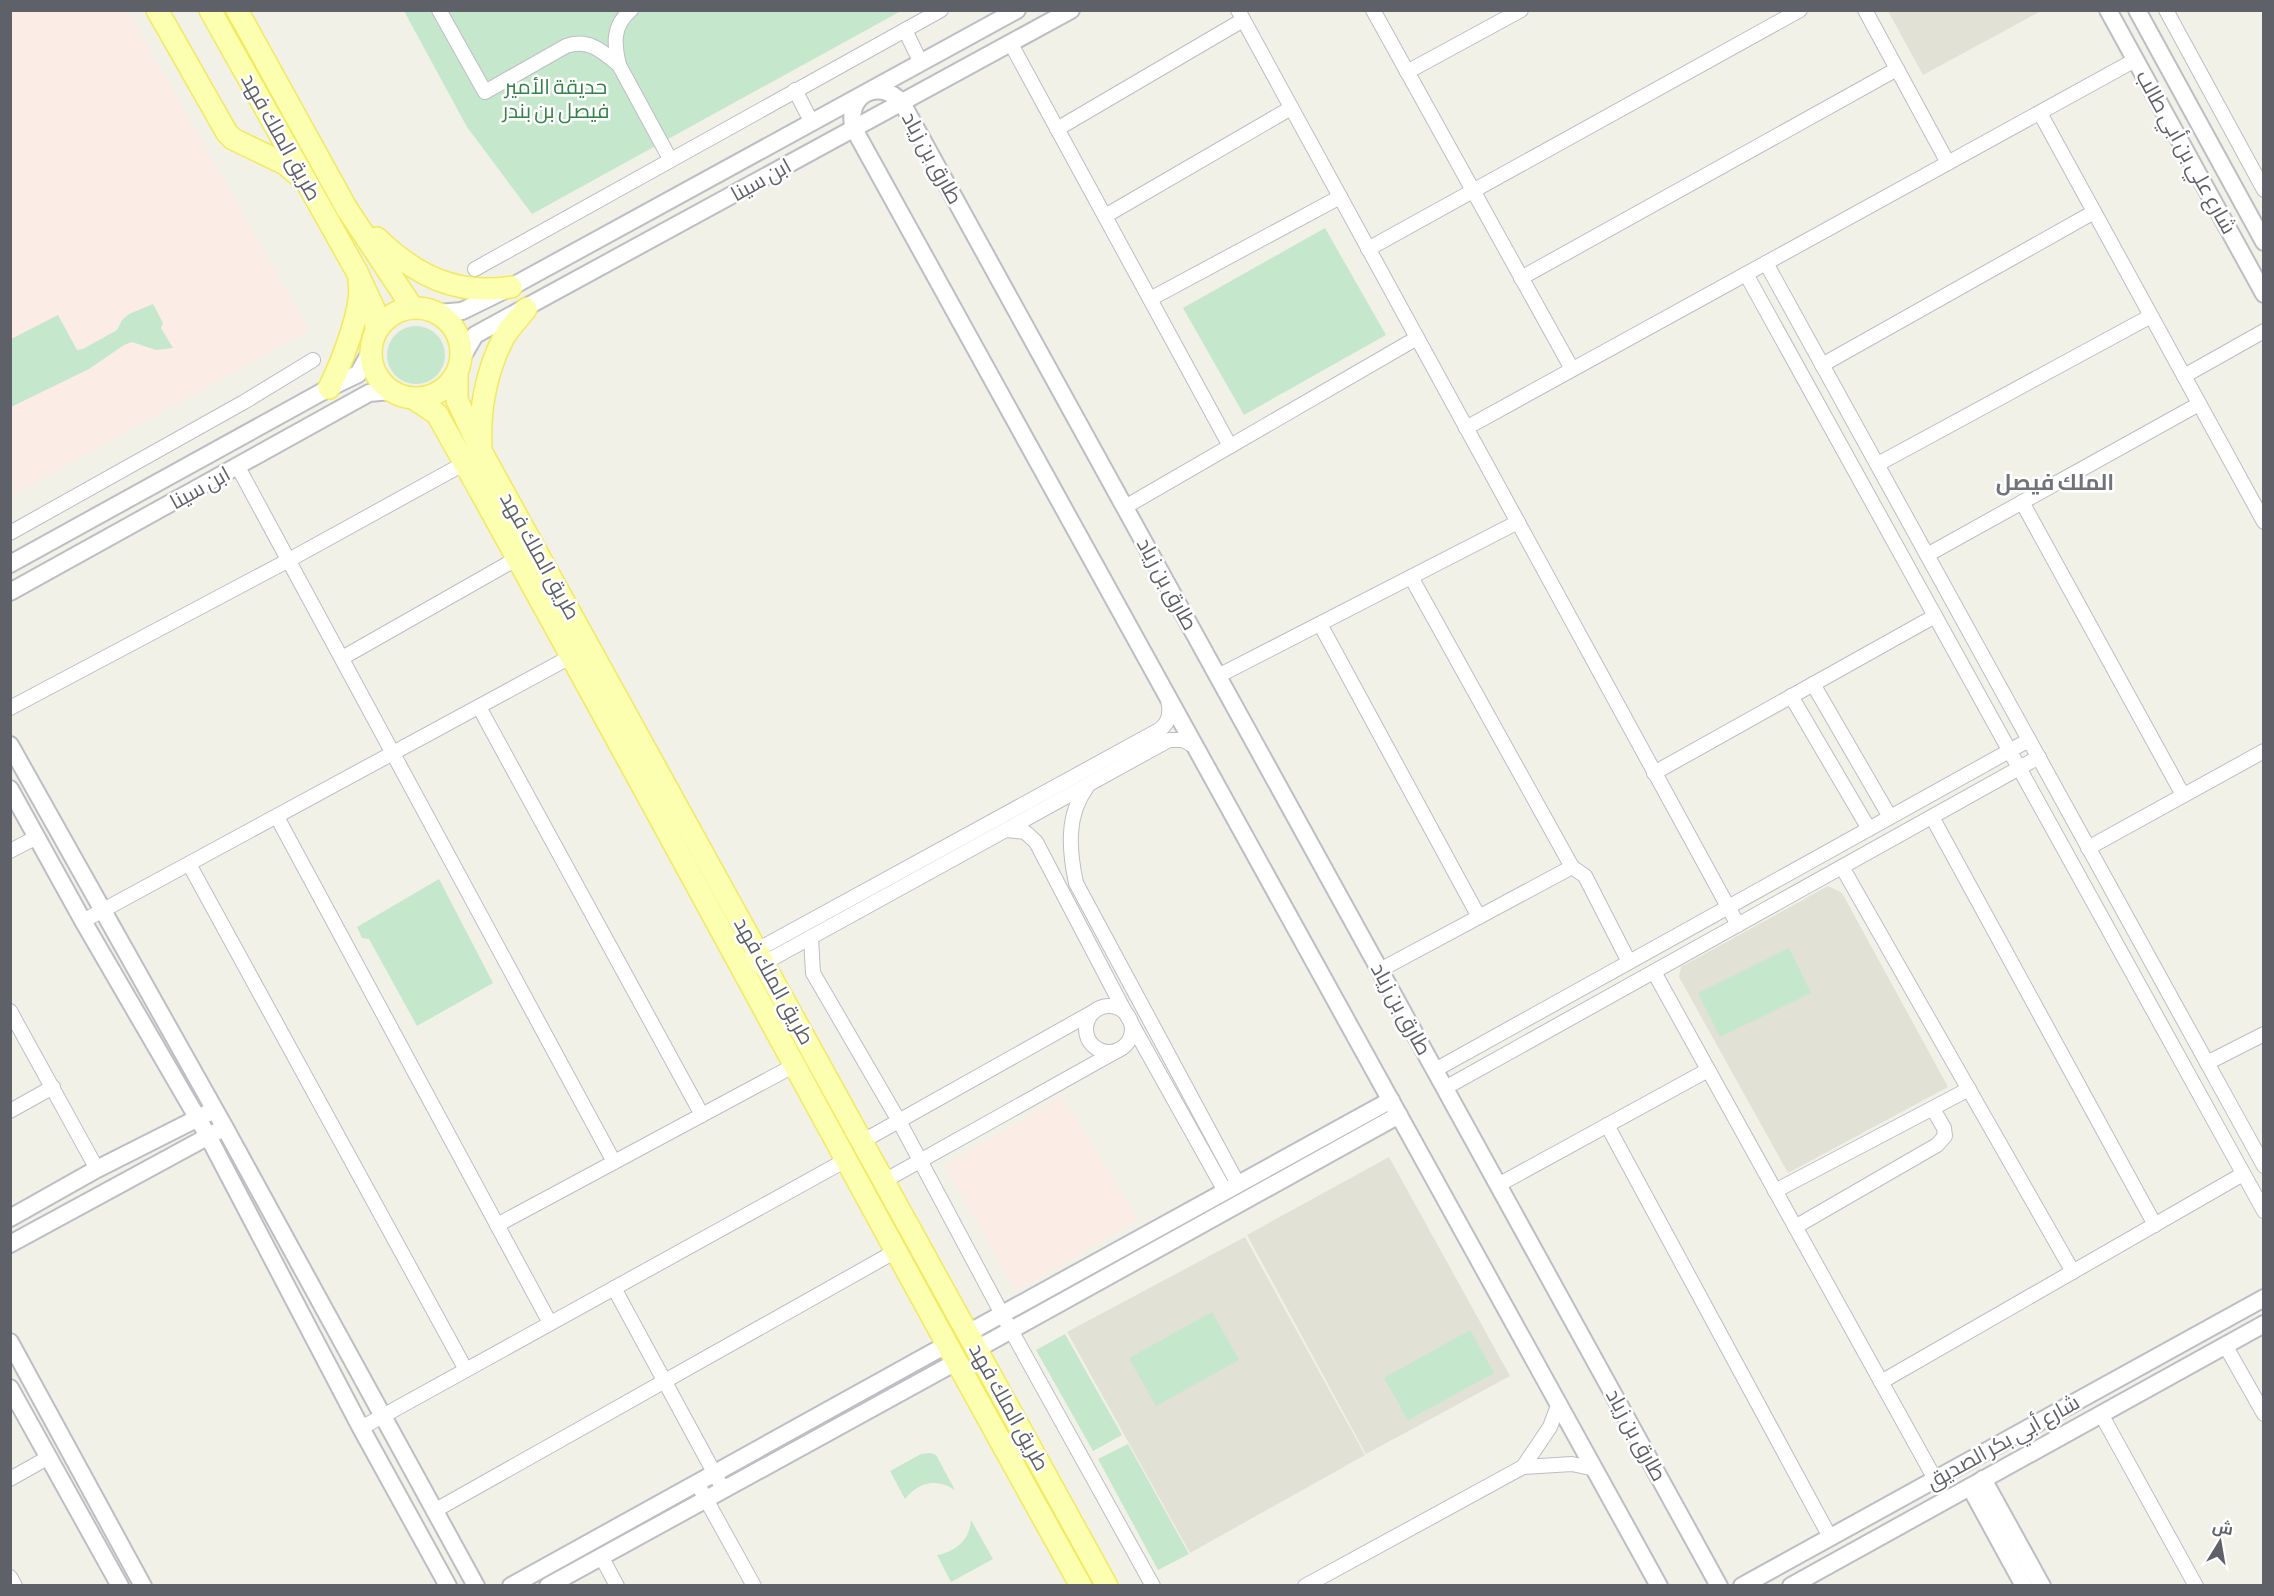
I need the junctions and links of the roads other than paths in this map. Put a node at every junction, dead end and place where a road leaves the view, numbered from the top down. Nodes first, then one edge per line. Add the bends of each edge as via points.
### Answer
1 (157, 10) edge
2 (210, 10) edge
3 (237, 10) edge
4 (439, 10) edge
5 (630, 10) edge
6 (941, 10) edge
7 (1017, 10) edge
8 (1071, 10) edge
9 (1373, 10) edge
10 (1521, 10) edge
11 (1800, 10) edge
12 (1865, 10) edge
13 (2108, 10) edge
14 (2137, 10) edge
15 (2166, 10) edge
16 (1241, 15) edge
17 (905, 30) junction
18 (1011, 44) junction
19 (2135, 60) junction
20 (921, 63) junction
21 (619, 65) junction
22 (1897, 69) junction
23 (1407, 72) junction
24 (795, 90) junction
25 (867, 93) junction
26 (902, 103) junction
27 (1291, 108) junction
28 (2040, 113) junction
29 (812, 123) junction
30 (854, 129) junction
31 (1057, 129) junction
32 (670, 159) junction
33 (1948, 163) junction
34 (309, 187) junction
35 (1473, 190) junction
36 (2264, 190) edge
37 (1340, 197) junction
38 (346, 209) junction
39 (2094, 212) junction
40 (1105, 216) junction
41 (2264, 242) edge
42 (1368, 249) junction
43 (1766, 263) junction
44 (475, 269) dead end
45 (357, 272) junction
46 (1746, 274) junction
47 (1521, 278) junction
48 (511, 287) junction
49 (2264, 294) edge
50 (1150, 300) junction
51 (412, 307) junction
52 (526, 309) junction
53 (438, 313) junction
54 (2151, 316) junction
55 (376, 329) junction
56 (2264, 331) edge
57 (1417, 338) junction
58 (370, 353) junction
59 (314, 360) dead end
60 (1822, 365) junction
61 (459, 366) junction
62 (1572, 369) junction
63 (2184, 376) junction
64 (329, 388) junction
65 (391, 391) junction
66 (413, 398) junction
67 (2199, 404) junction
68 (1466, 428) junction
69 (1230, 446) junction
70 (473, 457) junction
71 (1878, 464) junction
72 (238, 466) junction
73 (2022, 502) junction
74 (1125, 507) junction
75 (1518, 522) junction
76 (2264, 522) edge
77 (10, 533) edge
78 (1927, 555) junction
79 (518, 558) junction
80 (289, 560) junction
81 (10, 564) edge
82 (1411, 577) junction
83 (10, 592) edge
84 (1935, 616) junction
85 (1320, 624) junction
86 (572, 656) junction
87 (342, 658) junction
88 (1218, 676) junction
89 (1813, 684) junction
90 (1791, 696) junction
91 (1168, 697) junction
92 (479, 707) junction
93 (10, 708) edge
94 (2029, 740) junction
95 (10, 745) edge
96 (1196, 747) junction
97 (2009, 750) junction
98 (2264, 750) edge
99 (394, 754) junction
100 (2038, 757) junction
101 (2019, 768) junction
102 (1654, 773) junction
103 (1089, 784) junction
104 (10, 789) edge
105 (2182, 795) junction
106 (277, 817) junction
107 (1890, 817) junction
108 (1932, 817) junction
109 (1869, 829) junction
110 (1004, 831) junction
111 (37, 837) junction
112 (2088, 848) junction
113 (10, 851) edge
114 (189, 864) junction
115 (1572, 867) junction
116 (1842, 867) junction
117 (1728, 907) junction
118 (102, 910) junction
119 (1479, 917) junction
120 (83, 921) junction
121 (1738, 925) junction
122 (811, 937) junction
123 (761, 956) junction
124 (1629, 962) junction
125 (742, 969) junction
126 (1380, 970) junction
127 (1654, 972) junction
128 (1135, 993) junction
129 (10, 1011) edge
130 (1093, 1012) junction
131 (1128, 1018) junction
132 (1154, 1029) junction
133 (2264, 1034) edge
134 (1122, 1048) junction
135 (2207, 1063) junction
136 (795, 1065) junction
137 (1435, 1070) junction
138 (1708, 1070) junction
139 (53, 1087) junction
140 (1444, 1088) junction
141 (1969, 1089) junction
142 (1391, 1100) junction
143 (1933, 1108) junction
144 (214, 1110) junction
145 (10, 1111) edge
146 (702, 1115) junction
147 (1399, 1115) junction
148 (199, 1119) junction
149 (899, 1121) junction
150 (1606, 1125) junction
151 (225, 1128) junction
152 (208, 1136) junction
153 (862, 1141) junction
154 (846, 1160) junction
155 (920, 1161) junction
156 (614, 1162) junction
157 (2264, 1166) edge
158 (97, 1169) junction
159 (2243, 1174) junction
160 (884, 1181) junction
161 (1498, 1185) junction
162 (1232, 1187) junction
163 (1775, 1191) junction
164 (2264, 1211) edge
165 (10, 1218) edge
166 (497, 1225) junction
167 (2155, 1225) junction
168 (1795, 1227) junction
169 (10, 1244) edge
170 (896, 1251) junction
171 (2073, 1272) junction
172 (614, 1288) junction
173 (2264, 1298) edge
174 (1002, 1314) junction
175 (550, 1323) junction
176 (2264, 1324) edge
177 (1012, 1329) junction
178 (972, 1341) junction
179 (10, 1342) edge
180 (2225, 1345) junction
181 (951, 1353) junction
182 (466, 1370) junction
183 (665, 1381) junction
184 (1881, 1382) junction
185 (10, 1388) edge
186 (1559, 1403) junction
187 (2101, 1414) junction
188 (2264, 1414) edge
189 (382, 1416) junction
190 (361, 1428) junction
191 (48, 1457) junction
192 (1523, 1467) junction
193 (1595, 1469) junction
194 (714, 1473) junction
195 (10, 1479) edge
196 (1935, 1479) junction
197 (697, 1483) junction
198 (1976, 1483) junction
199 (723, 1489) junction
200 (706, 1499) junction
201 (434, 1511) junction
202 (1830, 1537) junction
203 (601, 1556) junction
204 (10, 1577) edge
205 (2036, 1585) edge
206 (15, 1586) edge
207 (120, 1586) edge
208 (143, 1586) edge
209 (448, 1586) edge
210 (476, 1586) edge
211 (511, 1586) edge
212 (548, 1586) edge
213 (617, 1586) edge
214 (754, 1586) edge
215 (1081, 1586) edge
216 (1107, 1586) edge
217 (1153, 1586) edge
218 (1305, 1586) edge
219 (1659, 1586) edge
220 (1719, 1586) edge
221 (1742, 1586) edge
222 (1791, 1586) edge
223 (2196, 1586) edge

1 - 34 main road via 232,139 285,164
2 - 34 main road, طريق الملك فهد
3 - 38 main road, طريق الملك فهد
4 - 21 street via 485,92 577,42 602,50
5 - 21 street via 615,32
6 - 17 street
7 - 20 street, ابن سينا
8 - 18 street, ابن سينا
9 - 23 street
10 - 23 street
11 - 35 street
12 - 22 street
13 - 19 street, شارع علي بن أبي طالب
14 - 41 street, شارع علي بن أبي طالب
15 - 36 street
16 - 27 street
16 - 31 street
17 - 20 street
17 - 24 street
18 - 26 street, ابن سينا
18 - 31 street
19 - 28 street
19 - 49 street, شارع علي بن أبي طالب
20 - 25 street, ابن سينا
21 - 32 street
22 - 33 street
22 - 47 street
23 - 35 street
24 - 29 street
24 - 32 street
25 - 26 street, طارق بن زياد via 883,90
25 - 29 street, ابن سينا
25 - 30 street via 852,112
26 - 30 street, ابن سينا
26 - 74 street, طارق بن زياد
27 - 37 street
27 - 40 street
28 - 33 street
28 - 39 street
29 - 48 street, ابن سينا
30 - 52 street, ابن سينا
30 - 91 street
31 - 40 street
32 - 44 street
33 - 43 street
34 - 45 main road, طريق الملك فهد
35 - 42 street
35 - 47 street
37 - 42 street
37 - 50 street
38 - 48 main road via 398,258 435,281 489,291
38 - 51 main road, طريق الملك فهد
39 - 54 street
39 - 60 street
40 - 50 street
42 - 57 street
43 - 46 street
43 - 60 street
45 - 55 main road, طريق الملك فهد via 374,309
45 - 64 main road via 361,291 358,308
46 - 62 street
46 - 84 street
47 - 62 street
48 - 53 street, ابن سينا via 462,311
50 - 69 street
51 - 53 main road
51 - 55 main road via 398,310
52 - 61 street, ابن سينا via 475,335
52 - 70 main road via 504,338 490,372
53 - 61 main road via 457,333 461,346
54 - 63 street
54 - 71 street
55 - 58 main road
56 - 63 street
57 - 68 street
57 - 69 street
58 - 64 street, ابن سينا via 358,374
58 - 65 main road via 372,368
59 - 77 street
60 - 71 street
61 - 66 main road via 449,384 439,392
61 - 70 main road, طريق الملك فهد via 457,400
62 - 68 street
63 - 67 street
64 - 81 street, ابن سينا
65 - 66 main road
65 - 72 street, ابن سينا via 369,393
66 - 70 main road, طريق الملك فهد via 437,414
67 - 73 street
67 - 76 street
68 - 75 street
69 - 74 street
70 - 79 main road, طريق الملك فهد
70 - 80 street
70 - 123 main road, طريق الملك فهد
71 - 78 street
72 - 80 street
72 - 83 street, ابن سينا
73 - 78 street
73 - 105 street
74 - 88 street, طارق بن زياد
75 - 82 street
75 - 102 street
78 - 94 street
79 - 86 main road, طريق الملك فهد
79 - 87 street
80 - 87 street
80 - 93 street
82 - 85 street
82 - 115 street
84 - 89 street
84 - 97 street
85 - 88 street
85 - 119 street
86 - 92 street
86 - 125 main road, طريق الملك فهد
87 - 99 street
88 - 126 street, طارق بن زياد
89 - 90 street
89 - 107 street
90 - 102 street
90 - 109 street
91 - 96 street
91 - 123 street via 1168,720 1159,730
92 - 99 street
92 - 146 street
94 - 97 street
94 - 100 street
95 - 118 street
96 - 103 street via 1183,740 1169,740
96 - 142 street
97 - 101 street
97 - 107 street
98 - 105 street
99 - 106 street
99 - 156 street
100 - 101 street
100 - 112 street
101 - 108 street
101 - 159 street
102 - 117 street
103 - 110 street
103 - 128 street via 1072,824 1070,845 1076,883
104 - 111 street
105 - 112 street
106 - 114 street
106 - 166 street
107 - 109 street
108 - 116 street
108 - 167 street
109 - 117 street
110 - 122 street
110 - 131 street via 1025,832 1036,842
111 - 113 street
111 - 120 street
112 - 135 street
114 - 118 street
114 - 182 street
115 - 119 street
115 - 124 street via 1585,876
116 - 121 street
116 - 141 street
117 - 121 street
117 - 124 street
118 - 120 street
118 - 144 street
119 - 126 street
120 - 148 street
121 - 127 street
122 - 123 street
122 - 149 street via 813,973
123 - 125 street
123 - 153 main road, طريق الملك فهد
124 - 137 street
125 - 136 main road, طريق الملك فهد
126 - 137 street, طارق بن زياد
127 - 138 street
127 - 140 street
128 - 131 street
128 - 132 street
129 - 139 street
130 - 131 street via 1107,1006
130 - 134 street via 1086,1025 1093,1046 1107,1052
130 - 149 street
131 - 132 street
131 - 134 street via 1127,1043
131 - 162 street
132 - 162 street
133 - 135 street
134 - 155 street
135 - 157 street
136 - 146 street
136 - 154 main road, طريق الملك فهد
137 - 140 street, طارق بن زياد
138 - 150 street
138 - 163 street
139 - 145 street
139 - 158 street
140 - 161 street, طارق بن زياد
141 - 143 street
141 - 171 street
142 - 147 street
142 - 162 street
143 - 163 street
143 - 168 street via 1945,1136 1937,1145
144 - 148 street
144 - 151 street
146 - 156 street
147 - 177 street
147 - 186 street
148 - 152 street
148 - 158 street
149 - 153 street
149 - 155 street
150 - 161 street
150 - 202 street
151 - 152 street
151 - 189 street
152 - 169 street
152 - 190 street
153 - 160 main road, طريق الملك فهد
154 - 170 main road, طريق الملك فهد
154 - 172 street
155 - 160 street
155 - 174 street
156 - 166 street
158 - 165 street
159 - 164 street
159 - 167 street
160 - 178 main road, طريق الملك فهد
161 - 220 street, طارق بن زياد
162 - 174 street
163 - 168 street
166 - 175 street
167 - 171 street
168 - 184 street
170 - 181 main road, طريق الملك فهد
170 - 183 street
171 - 184 street
172 - 175 street
172 - 183 street
173 - 196 street, شارع أبي بكر الصديق
174 - 177 street
174 - 178 street
175 - 182 street
176 - 180 street, شارع أبي بكر الصديق
177 - 178 street
177 - 217 street
178 - 216 main road, طريق الملك فهد
179 - 208 street
180 - 187 street, شارع أبي بكر الصديق
180 - 188 street
181 - 194 street
181 - 199 street
181 - 215 main road, طريق الملك فهد
182 - 189 street
183 - 194 street
183 - 201 street
184 - 196 street
185 - 191 street
186 - 192 street via 1550,1427
186 - 193 street
187 - 198 street, شارع أبي بكر الصديق
187 - 223 street
189 - 190 street
189 - 201 street
190 - 209 street
191 - 195 street
191 - 207 street
192 - 193 street via 1572,1464
192 - 218 street
193 - 219 street
194 - 197 street
194 - 199 street
196 - 202 street, شارع أبي بكر الصديق
197 - 200 street
197 - 211 street
198 - 205 street
198 - 222 street, شارع أبي بكر الصديق
199 - 200 street
200 - 203 street
200 - 214 street
201 - 210 street
202 - 221 street, شارع أبي بكر الصديق
203 - 212 street
203 - 213 street
204 - 206 street

